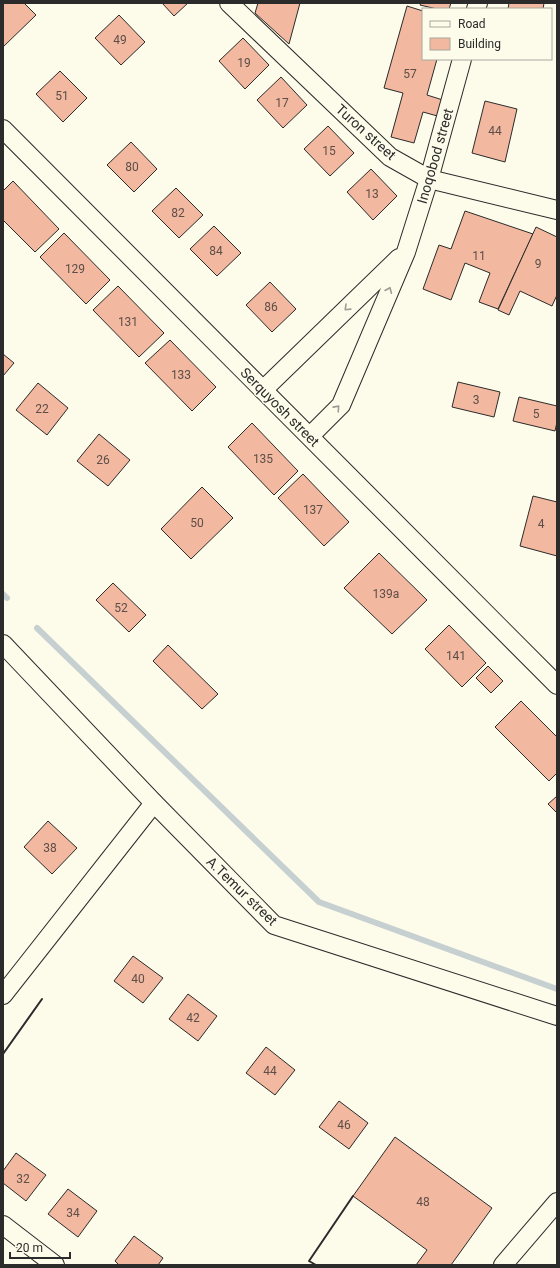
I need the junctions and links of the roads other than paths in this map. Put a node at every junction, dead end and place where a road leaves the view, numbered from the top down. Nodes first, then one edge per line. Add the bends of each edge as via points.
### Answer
1 (229, 3) edge
2 (462, 60) edge
3 (3, 129) edge
4 (429, 179) junction
5 (557, 210) edge
6 (406, 252) junction
7 (263, 390) junction
8 (310, 436) junction
9 (3, 644) edge
10 (557, 685) edge
11 (154, 803) junction
12 (3, 995) edge
13 (557, 1016) edge
14 (557, 1202) edge
15 (3, 1225) edge
16 (55, 1265) edge
17 (503, 1265) edge

1 - 4 street, Turon street via 390,157
2 - 4 street, Inoqobod street
3 - 7 street, Serquyosh street
4 - 5 street, Turon street
4 - 6 street, Inoqobod street
6 -> 7 street
8 -> 6 street, Inoqobod street via 341,405
7 - 8 street, Serquyosh street
8 - 10 street, Serquyosh street
9 - 11 street, A.Temur street
11 - 12 street
11 - 13 street, A.Temur street via 274,925
14 - 17 street
15 - 16 street

